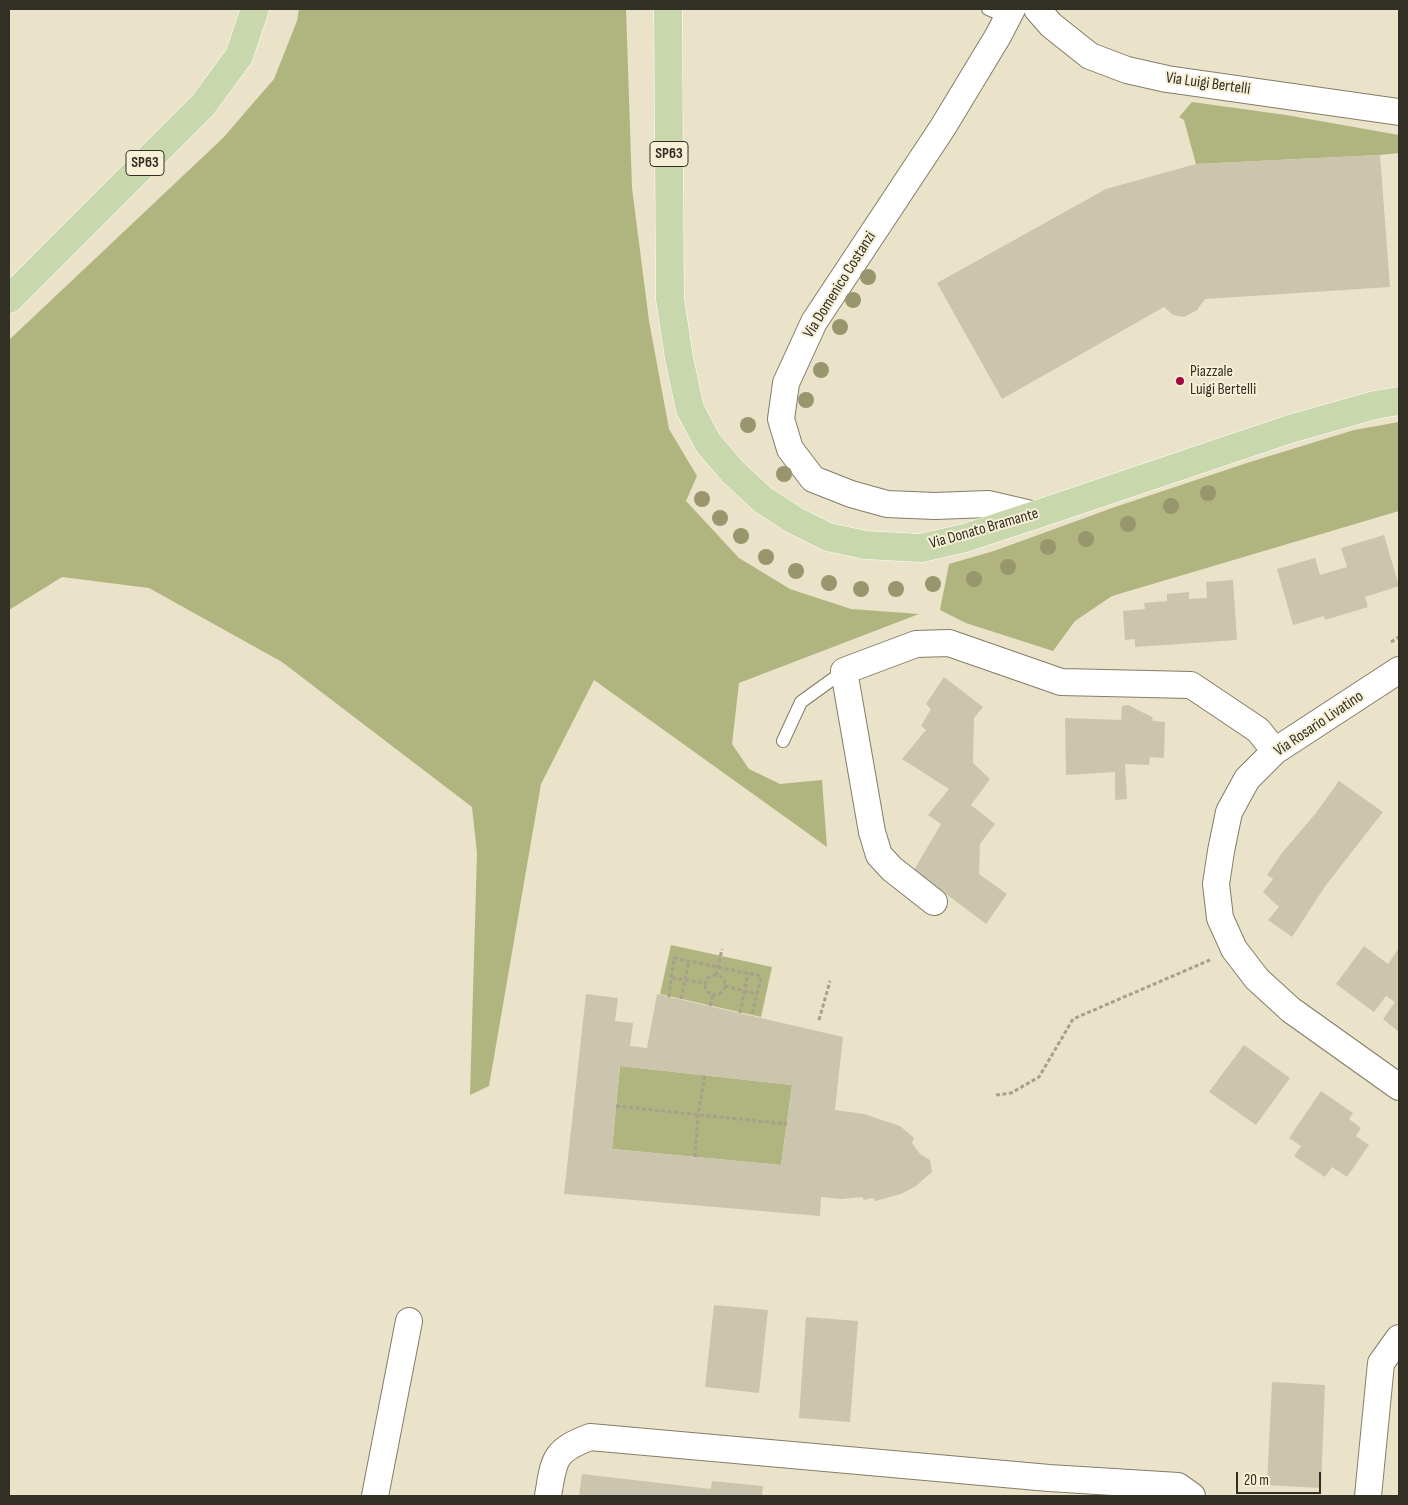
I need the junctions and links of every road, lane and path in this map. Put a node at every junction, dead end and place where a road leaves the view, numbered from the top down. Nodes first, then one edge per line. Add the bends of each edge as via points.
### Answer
1 (255, 9) edge
2 (668, 9) edge
3 (1037, 9) edge
4 (1002, 12) edge
5 (1399, 112) edge
6 (9, 299) edge
7 (1399, 401) edge
8 (1035, 515) junction
9 (1399, 637) edge
10 (1391, 642) dead end
11 (1399, 670) edge
12 (844, 671) junction
13 (783, 741) dead end
14 (1275, 751) junction
15 (934, 902) dead end
16 (722, 949) dead end
17 (688, 961) junction
18 (1216, 966) dead end
19 (718, 967) junction
20 (748, 973) junction
21 (716, 975) junction
22 (672, 978) junction
23 (685, 979) junction
24 (830, 981) dead end
25 (705, 983) junction
26 (726, 986) junction
27 (744, 991) junction
28 (757, 994) junction
29 (713, 995) junction
30 (669, 996) dead end
31 (681, 999) dead end
32 (710, 1006) dead end
33 (740, 1012) dead end
34 (752, 1015) dead end
35 (819, 1020) dead end
36 (705, 1075) dead end
37 (1399, 1087) edge
38 (996, 1095) dead end
39 (616, 1106) dead end
40 (698, 1115) junction
41 (787, 1124) dead end
42 (695, 1157) dead end
43 (408, 1321) dead end
44 (1399, 1338) edge
45 (375, 1496) edge
46 (548, 1496) edge
47 (1192, 1496) edge
48 (1368, 1496) edge

1 - 6 main road, SP63 via 240,56 203,105
2 - 8 main road, Via Donato Bramante / SP63 via 670,298 690,409 708,443 762,499 794,520 837,539 865,545 921,548 965,538
3 - 5 street, Via Luigi Bertelli via 1051,25 1090,56 1128,70 1167,79
4 - 8 street, Via Domenico Costanzi via 998,36 943,127 814,322 786,382 781,419 790,449 814,479 851,494 887,504 988,504
7 - 8 main road, Via Donato Bramante via 1290,428
9 - 10 path
11 - 14 street, Via Rosario Livatino
12 - 13 lane via 801,702
12 - 14 street via 916,644 949,643 1061,682 1191,685 1258,730
12 - 15 street via 872,832 879,855
14 - 37 street, Via Rosario Livatino via 1247,778 1229,812 1216,884 1220,918 1234,949 1257,979 1291,1010
16 - 19 path
17 - 19 path
17 - 22 path via 674,958
17 - 23 path
18 - 38 path via 1212,959 1072,1019 1040,1077 1011,1093
19 - 20 path
19 - 21 path
20 - 27 path
20 - 28 path via 761,976
21 - 25 path
21 - 26 path via 723,978
22 - 23 path
22 - 30 path
23 - 25 path
23 - 31 path
24 - 35 path
25 - 29 path via 706,990
26 - 27 path
26 - 29 path via 723,992
27 - 28 path
27 - 33 path
28 - 34 path
29 - 32 path
36 - 40 path
39 - 40 path
40 - 41 path
40 - 42 path
43 - 45 street
44 - 48 street via 1381,1363
46 - 47 street via 554,1462 570,1444 590,1437 1049,1478 1178,1486

